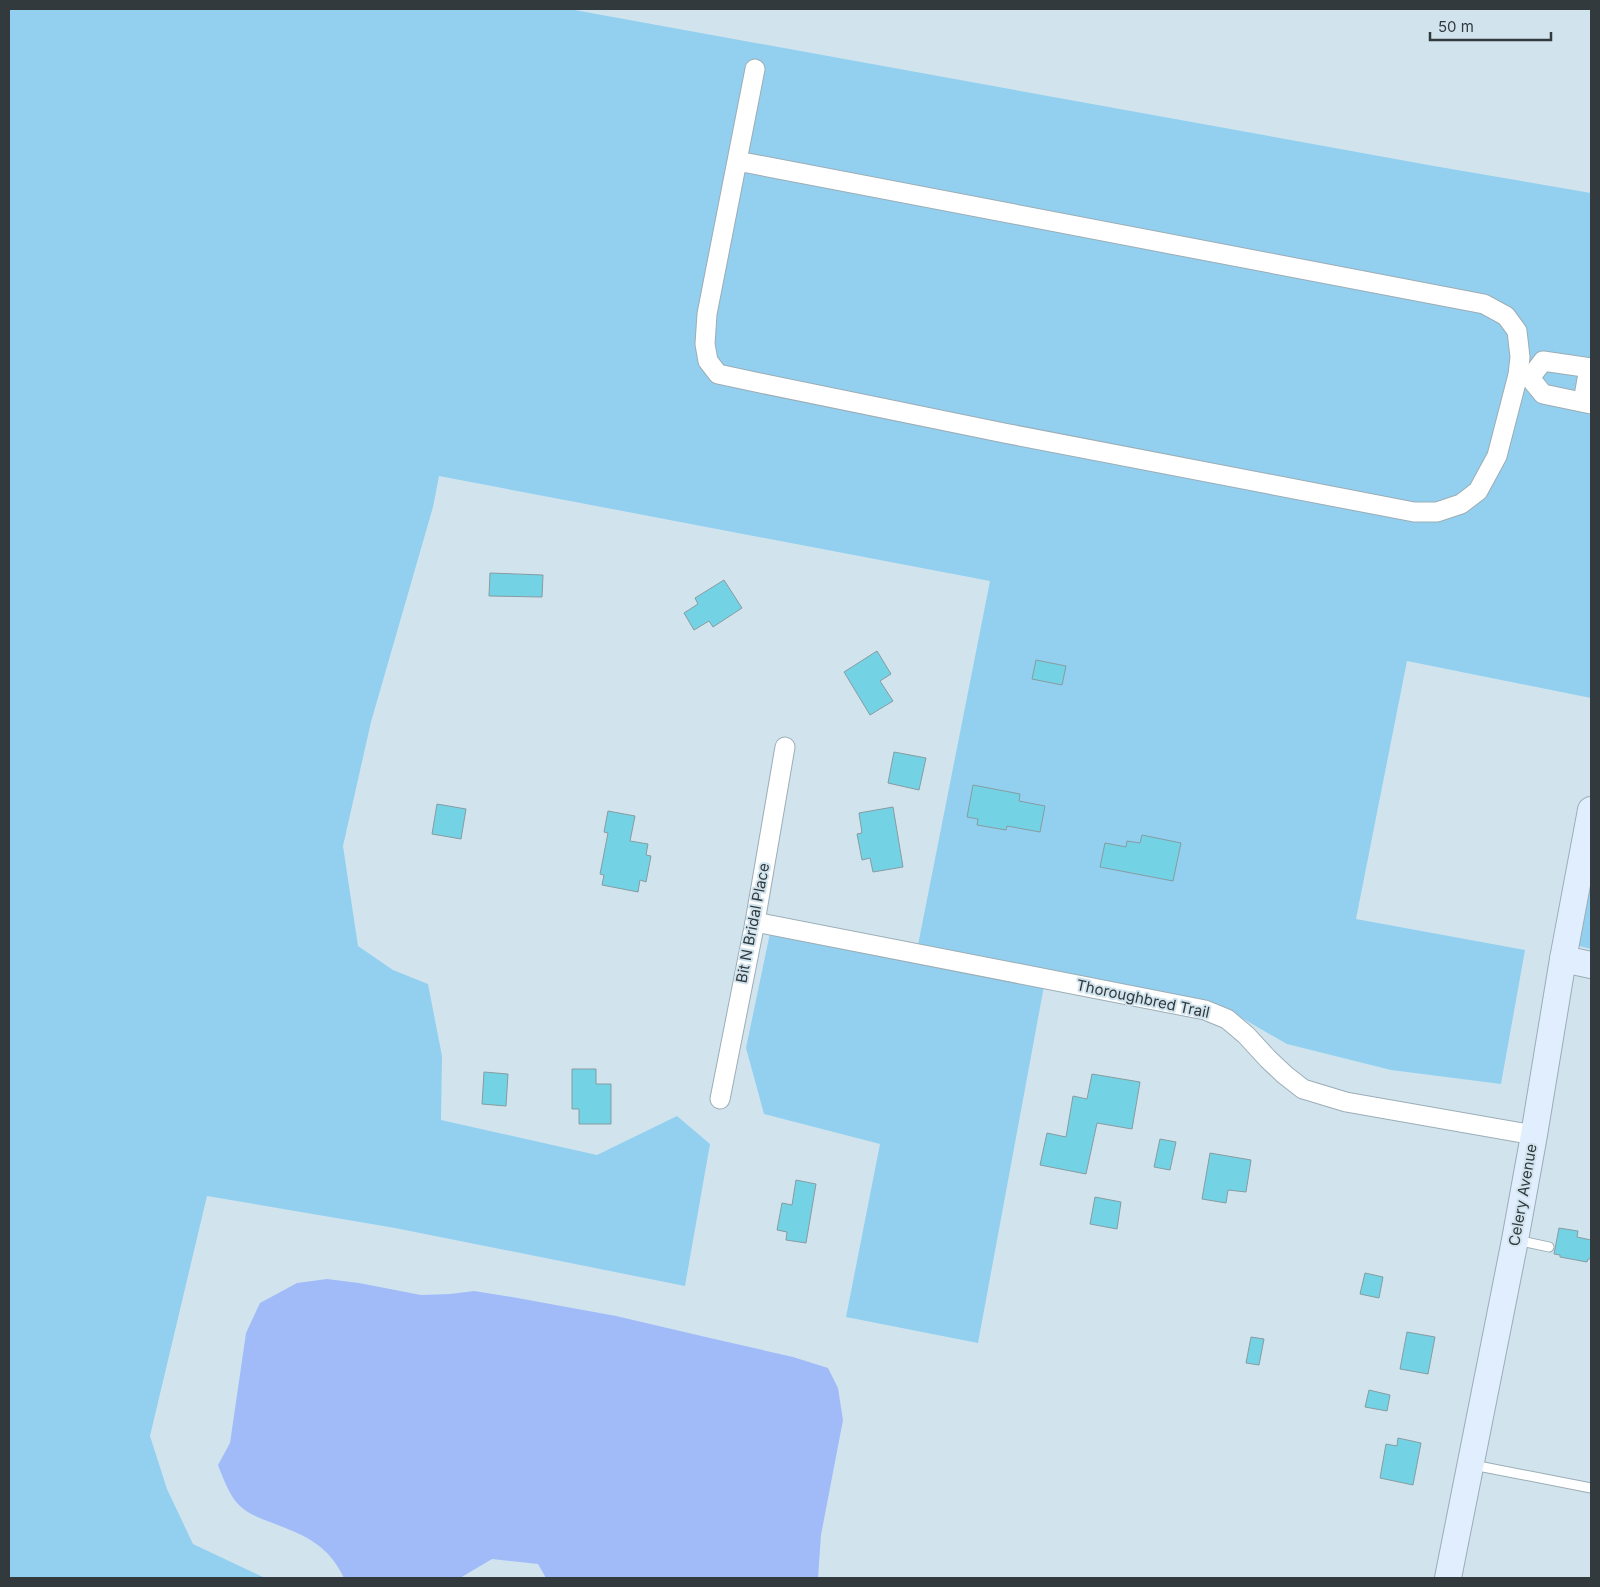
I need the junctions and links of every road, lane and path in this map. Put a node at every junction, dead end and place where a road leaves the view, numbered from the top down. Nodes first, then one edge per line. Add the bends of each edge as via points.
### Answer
1 (755, 69) dead end
2 (737, 161) junction
3 (1590, 368) edge
4 (1524, 377) junction
5 (1587, 403) edge
6 (785, 747) dead end
7 (1591, 810) edge
8 (755, 922) junction
9 (1563, 959) junction
10 (1591, 965) edge
11 (720, 1100) dead end
12 (1534, 1135) junction
13 (1514, 1240) junction
14 (1549, 1247) dead end
15 (1470, 1465) junction
16 (1591, 1488) edge
17 (1448, 1578) edge

1 - 2 street
2 - 4 street via 1484,304 1506,316 1517,331
2 - 4 street via 707,314 705,344 708,362 718,374 1414,512 1437,512 1461,504 1478,491 1497,456
3 - 4 street via 1543,361
3 - 5 street
4 - 5 street via 1543,394
6 - 8 street, Bit N Bridal Place
7 - 9 main road, Celery Avenue
8 - 11 street, Bit N Bridal Place
8 - 12 street, Thoroughbred Trail via 1205,1010 1227,1019 1246,1034 1268,1059 1303,1089 1346,1102
9 - 10 main road
9 - 12 main road, Celery Avenue
12 - 13 main road, Celery Avenue
13 - 14 lane
13 - 15 main road, Celery Avenue
15 - 16 lane
15 - 17 main road, Celery Avenue

